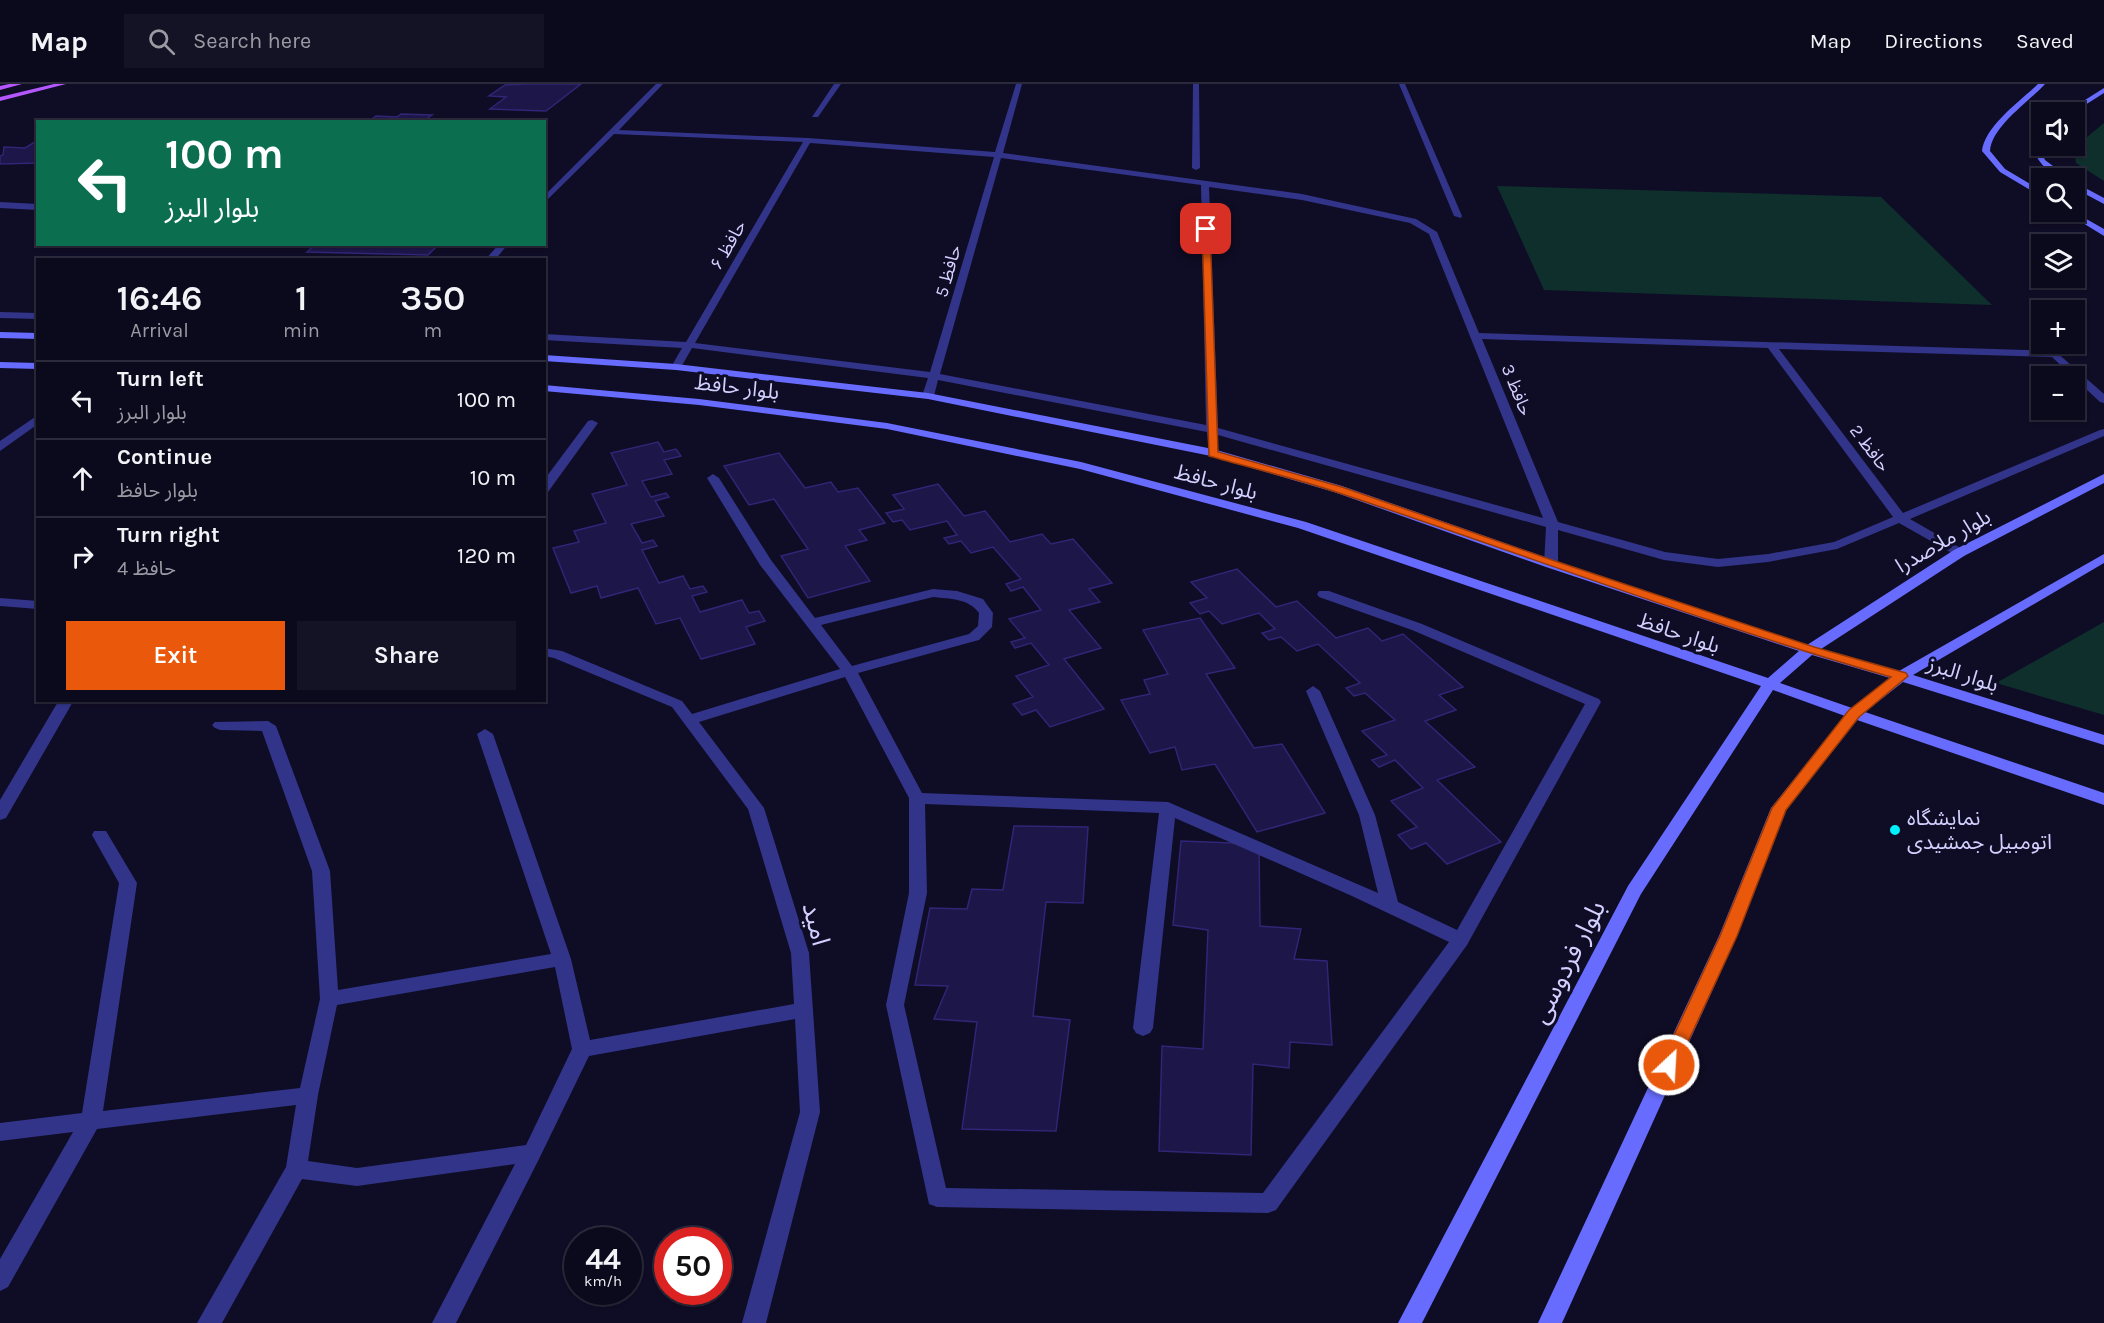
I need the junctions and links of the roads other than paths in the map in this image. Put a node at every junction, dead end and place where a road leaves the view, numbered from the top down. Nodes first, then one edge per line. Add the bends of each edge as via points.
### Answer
1 (19, 84) edge
2 (63, 84) edge
3 (660, 84) edge
4 (838, 84) edge
5 (1019, 84) edge
6 (1196, 84) edge
7 (1402, 84) edge
8 (2042, 84) edge
9 (0, 88) edge
10 (2104, 90) edge
11 (0, 99) edge
12 (2085, 102) edge
13 (815, 115) dead end
14 (610, 132) junction
15 (808, 140) junction
16 (999, 155) junction
17 (2039, 156) edge
18 (1196, 168) dead end
19 (2051, 168) edge
20 (1205, 185) junction
21 (2031, 188) edge
22 (2085, 190) edge
23 (546, 199) edge
24 (2104, 201) edge
25 (0, 205) edge
26 (36, 207) edge
27 (1458, 216) dead end
28 (2085, 222) edge
29 (2104, 233) edge
30 (502, 246) edge
31 (491, 258) edge
32 (0, 315) edge
33 (36, 316) edge
34 (0, 334) edge
35 (36, 336) edge
36 (1478, 336) junction
37 (546, 338) edge
38 (1770, 344) junction
39 (689, 345) junction
40 (546, 358) edge
41 (0, 365) edge
42 (36, 366) edge
43 (676, 367) junction
44 (934, 376) junction
45 (546, 388) edge
46 (928, 396) junction
47 (2104, 400) edge
48 (36, 420) edge
49 (592, 423) dead end
50 (1212, 430) junction
51 (2104, 432) edge
52 (0, 447) edge
53 (1213, 453) junction
54 (713, 478) dead end
55 (2104, 478) edge
56 (546, 486) edge
57 (1901, 519) junction
58 (1552, 524) junction
59 (1959, 553) junction
60 (2104, 558) edge
61 (1551, 564) junction
62 (1324, 594) dead end
63 (0, 602) edge
64 (36, 605) edge
65 (812, 623) junction
66 (1809, 650) junction
67 (546, 652) edge
68 (849, 671) junction
69 (1901, 676) junction
70 (1770, 684) junction
71 (1313, 691) dead end
72 (66, 702) edge
73 (1854, 714) junction
74 (689, 720) junction
75 (220, 724) dead end
76 (485, 734) dead end
77 (2104, 740) edge
78 (917, 798) junction
79 (2104, 799) edge
80 (1168, 808) junction
81 (0, 814) edge
82 (100, 835) dead end
83 (1390, 906) junction
84 (1461, 940) junction
85 (562, 959) junction
86 (329, 999) junction
87 (803, 1010) junction
88 (1143, 1028) dead end
89 (582, 1049) junction
90 (308, 1095) junction
91 (91, 1120) junction
92 (0, 1132) edge
93 (532, 1153) junction
94 (296, 1169) junction
95 (0, 1280) edge
96 (208, 1323) edge
97 (444, 1323) edge
98 (754, 1323) edge
99 (1410, 1323) edge
100 (1550, 1323) edge

1 - 9 main road
2 - 11 main road
3 - 14 street
4 - 13 street
5 - 16 street, حافظ 5
6 - 18 street
7 - 27 street
8 - 21 main road via 1986,142 1993,162
10 - 12 main road
14 - 15 street
14 - 23 street
15 - 16 street
15 - 39 street, حافظ ۶
16 - 20 street
16 - 44 street, حافظ 5
17 - 19 main road
20 - 36 street, حافظ 3 via 1302,197 1413,221 1433,232
20 - 50 street
22 - 24 main road
25 - 26 street
28 - 29 main road
30 - 31 street
32 - 33 street
34 - 35 main road
36 - 38 street
36 - 58 street, حافظ 3
37 - 39 street
38 - 47 street via 2055,354
38 - 57 street, حافظ 2
39 - 43 street, حافظ ۶
39 - 44 street
40 - 43 main road, بلوار حافظ
41 - 42 main road
43 - 46 main road, بلوار حافظ
44 - 46 street, حافظ 5
44 - 50 street
45 - 70 main road, بلوار حافظ via 699,402 887,426 1081,466 1302,525
46 - 53 main road, بلوار حافظ
48 - 52 street
49 - 56 street
50 - 53 street
50 - 58 street
51 - 57 street
53 - 61 main road, بلوار حافظ via 1338,489
54 - 65 street via 765,562
55 - 59 main road, بلوار ملاصدرا
57 - 58 street via 1837,545 1718,563 1664,556
57 - 59 street, حافظ 2
58 - 61 street, حافظ 3
59 - 66 main road, بلوار ملاصدرا
60 - 69 main road
61 - 66 main road, بلوار حافظ
62 - 84 street via 1418,627 1594,702
63 - 64 street
65 - 68 street
65 - 68 street via 933,593 978,602 986,613 985,627 974,638
66 - 69 main road, بلوار البرز
66 - 70 main road, بلوار فردوسی
67 - 74 street, امید via 677,704
68 - 74 street
68 - 78 street
69 - 73 main road
69 - 77 main road, بلوار البرز
70 - 73 main road, بلوار حافظ
70 - 99 main road, بلوار فردوسی via 1634,891
71 - 83 street via 1367,815
72 - 81 street
73 - 79 main road
73 - 100 main road via 1779,808 1728,936
74 - 87 street, امید via 756,808 800,953
75 - 86 street via 268,726 321,871
76 - 85 street
78 - 80 street
78 - 84 street via 918,893 895,1005 937,1197 1268,1203
80 - 83 street
80 - 88 street
82 - 91 street via 128,883
83 - 84 street
85 - 86 street
85 - 89 street
86 - 90 street
87 - 89 street
87 - 98 street, امید via 810,1112
89 - 93 street
90 - 91 street
90 - 94 street
91 - 92 street
91 - 95 street
93 - 94 street via 357,1177
93 - 97 street
94 - 96 street

